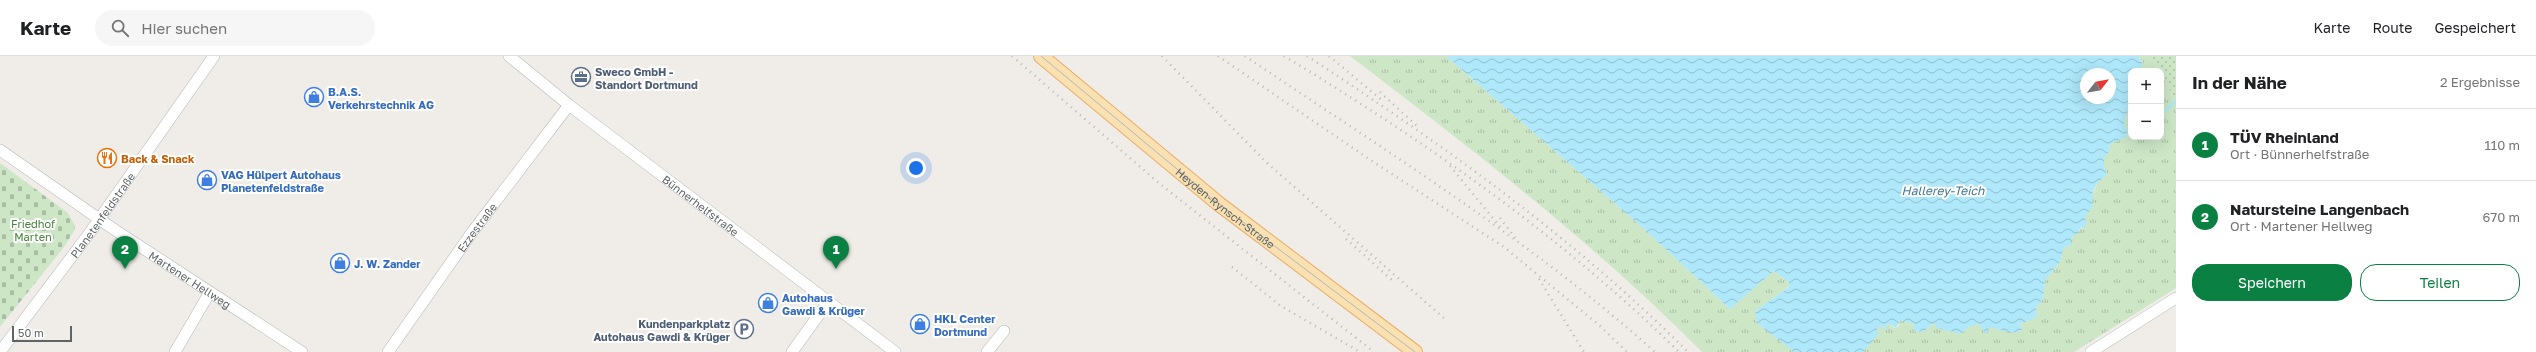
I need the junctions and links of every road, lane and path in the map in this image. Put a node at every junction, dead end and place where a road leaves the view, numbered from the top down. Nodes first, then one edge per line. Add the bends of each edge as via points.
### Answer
1 (214, 56) edge
2 (509, 56) edge
3 (1041, 56) edge
4 (569, 105) junction
5 (0, 150) edge
6 (99, 219) junction
7 (210, 292) junction
8 (2176, 298) edge
9 (828, 302) junction
10 (1004, 331) dead end
11 (0, 352) edge
12 (175, 352) edge
13 (302, 352) edge
14 (388, 352) edge
15 (792, 352) edge
16 (895, 352) edge
17 (987, 352) edge
18 (1415, 352) edge
19 (2091, 352) edge

1 - 6 street, Planetenfeldstraße
2 - 4 street, Bünnerhelfstraße
3 - 18 main road, Heyden-Rynsch-Straße via 1219,204
4 - 9 street, Bünnerhelfstraße
4 - 14 street, Ezzestraße via 473,231
5 - 6 street, Martener Hellweg
6 - 7 street, Martener Hellweg
6 - 11 street, Planetenfeldstraße
7 - 12 street
7 - 13 street, Martener Hellweg
8 - 19 street
9 - 15 street
9 - 16 street, Bünnerhelfstraße
10 - 17 street

